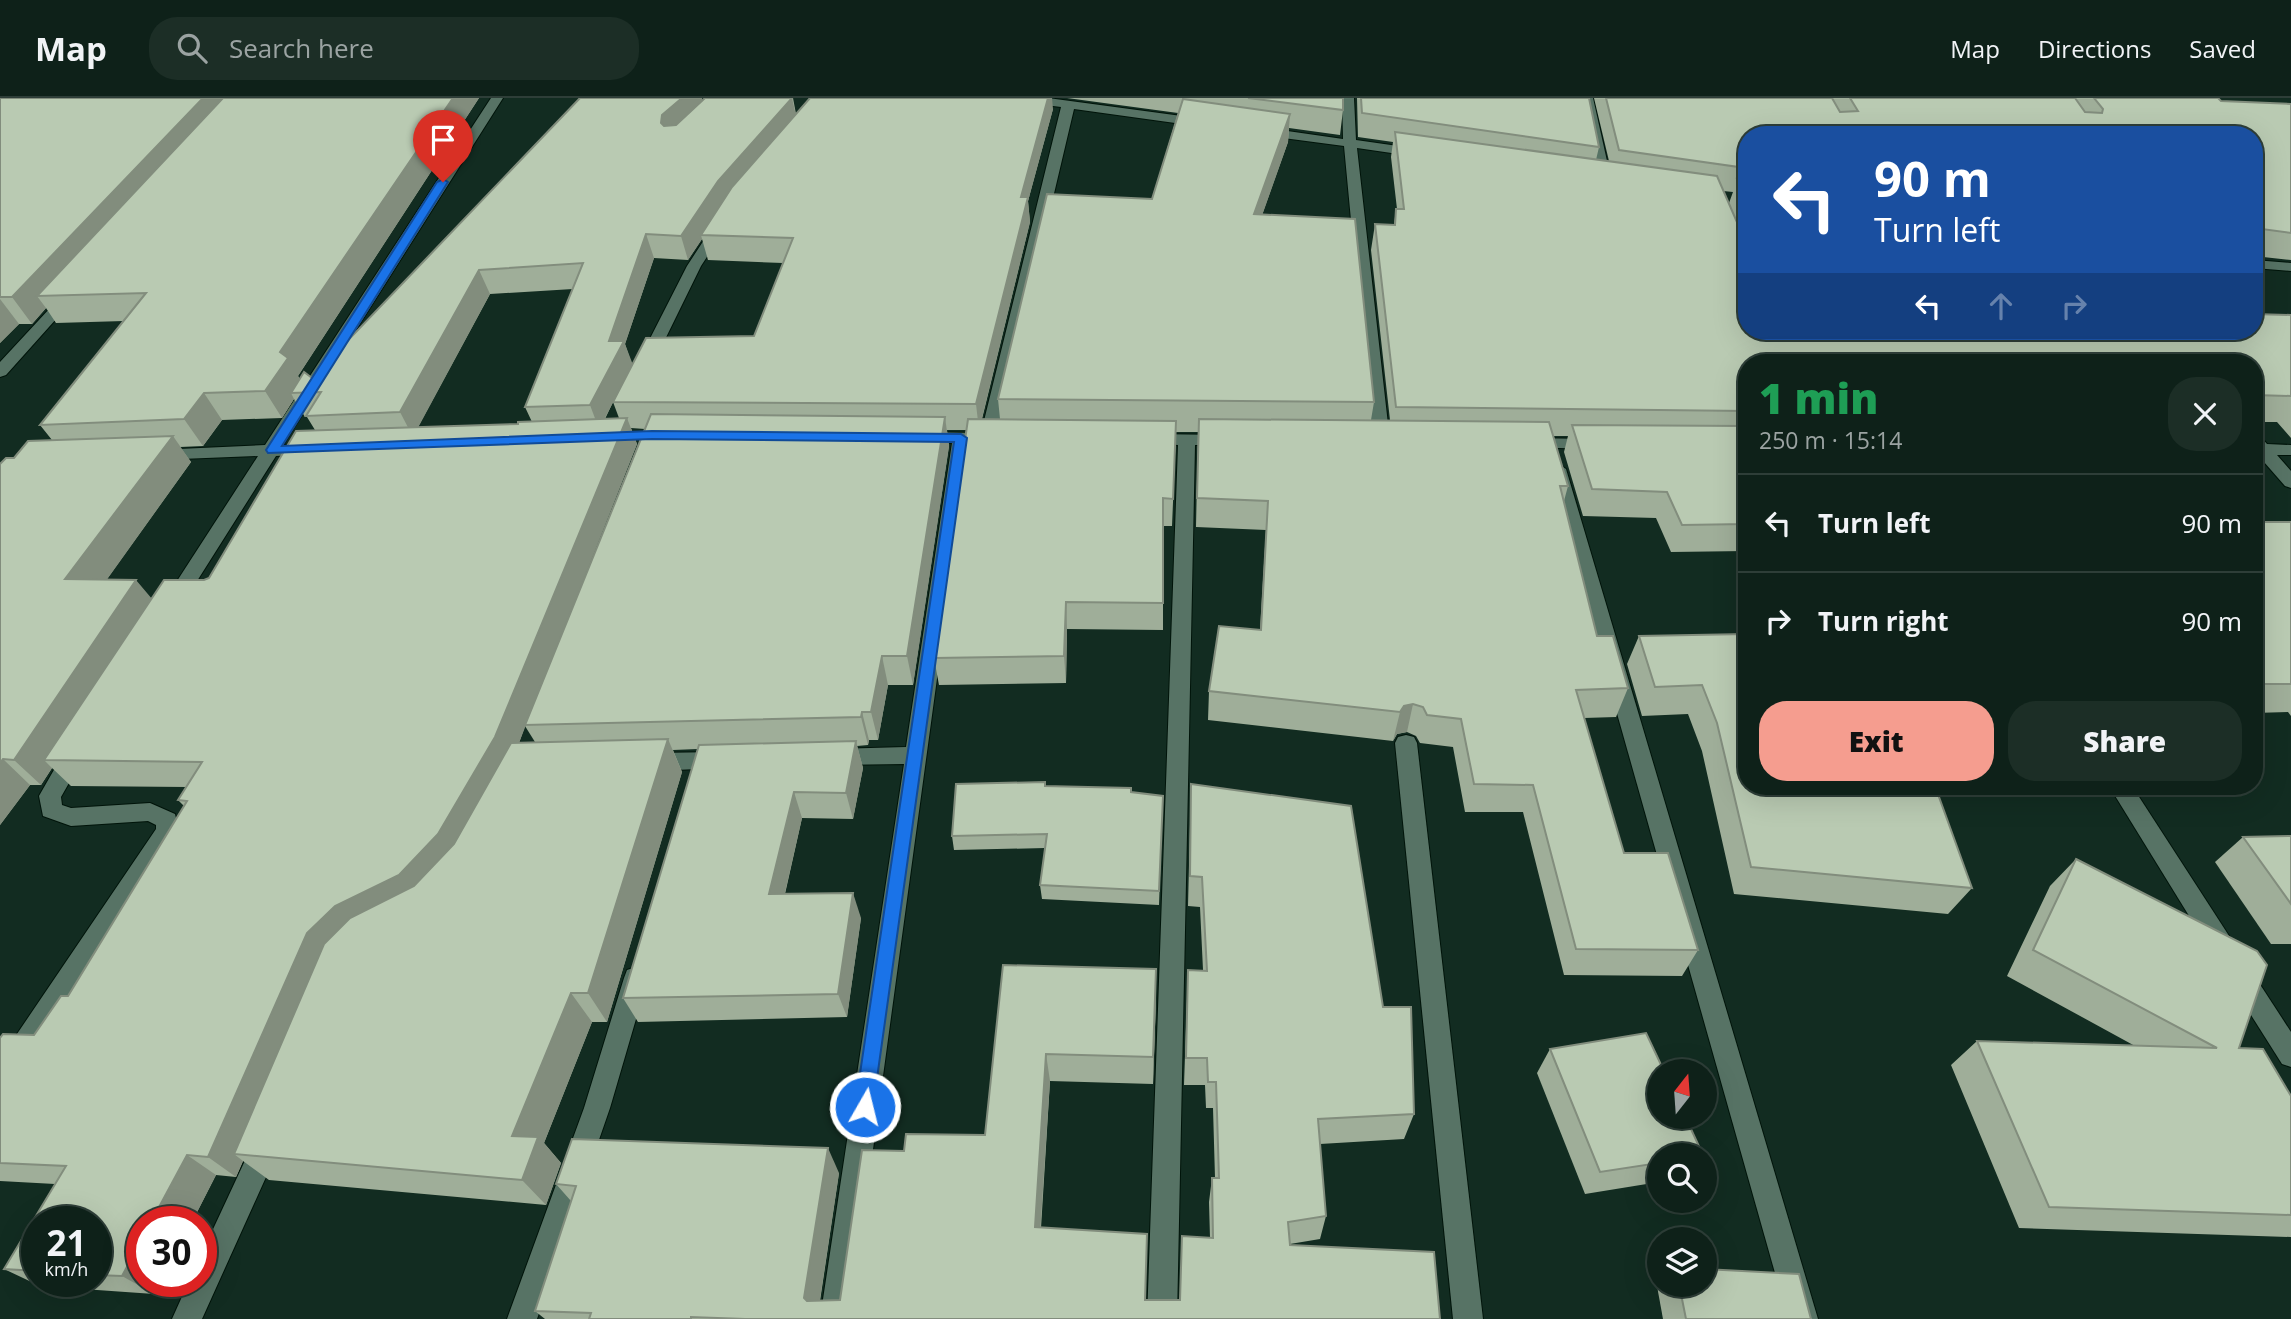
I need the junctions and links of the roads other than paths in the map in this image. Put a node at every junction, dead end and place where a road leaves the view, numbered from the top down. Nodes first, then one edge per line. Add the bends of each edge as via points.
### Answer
1 (497, 98) edge
2 (1021, 98) edge
3 (1141, 98) edge
4 (1348, 98) edge
5 (1587, 98) edge
6 (1068, 106) junction
7 (1137, 113) junction
8 (1220, 125) edge
9 (1247, 129) edge
10 (1350, 143) junction
11 (1430, 155) edge
12 (1605, 179) edge
13 (731, 209) edge
14 (2263, 265) edge
15 (2291, 267) edge
16 (83, 281) edge
17 (0, 372) edge
18 (638, 376) edge
19 (907, 437) edge
20 (961, 438) junction
21 (988, 438) junction
22 (1015, 438) edge
23 (1134, 439) edge
24 (1187, 440) junction
25 (1242, 440) edge
26 (1381, 442) edge
27 (1511, 443) edge
28 (1550, 443) junction
29 (1615, 444) edge
30 (329, 448) edge
31 (2263, 448) edge
32 (273, 450) junction
33 (2291, 450) edge
34 (2263, 453) edge
35 (135, 456) edge
36 (2291, 482) edge
37 (162, 620) edge
38 (87, 734) edge
39 (1406, 743) dead end
40 (916, 755) junction
41 (807, 758) edge
42 (740, 760) edge
43 (699, 761) junction
44 (632, 762) edge
45 (691, 788) edge
46 (2126, 795) edge
47 (644, 948) edge
48 (2291, 1055) edge
49 (0, 1082) edge
50 (272, 1131) edge
51 (187, 1319) edge
52 (522, 1319) edge
53 (835, 1319) edge
54 (1162, 1319) edge
55 (1468, 1319) edge
56 (1803, 1319) edge

1 - 32 street
2 - 6 street
3 - 7 street
4 - 10 street
5 - 12 street
6 - 7 street
6 - 21 street
7 - 8 street
9 - 10 street
10 - 11 street
10 - 26 street
13 - 18 street via 694,266
14 - 15 street
16 - 17 street
19 - 20 street
20 - 21 street
20 - 40 street
21 - 22 street
23 - 24 street
24 - 25 street
24 - 54 street
27 - 28 street
28 - 29 street
28 - 56 street
30 - 32 street
31 - 33 street
32 - 35 street
32 - 37 street
34 - 36 street
38 - 49 street via 58,779 50,796 51,810 71,817 149,812 167,820 169,830
39 - 55 street
40 - 41 street
40 - 53 street
42 - 43 street
43 - 44 street
43 - 45 street
46 - 48 street
47 - 52 street via 597,1108
50 - 51 street

